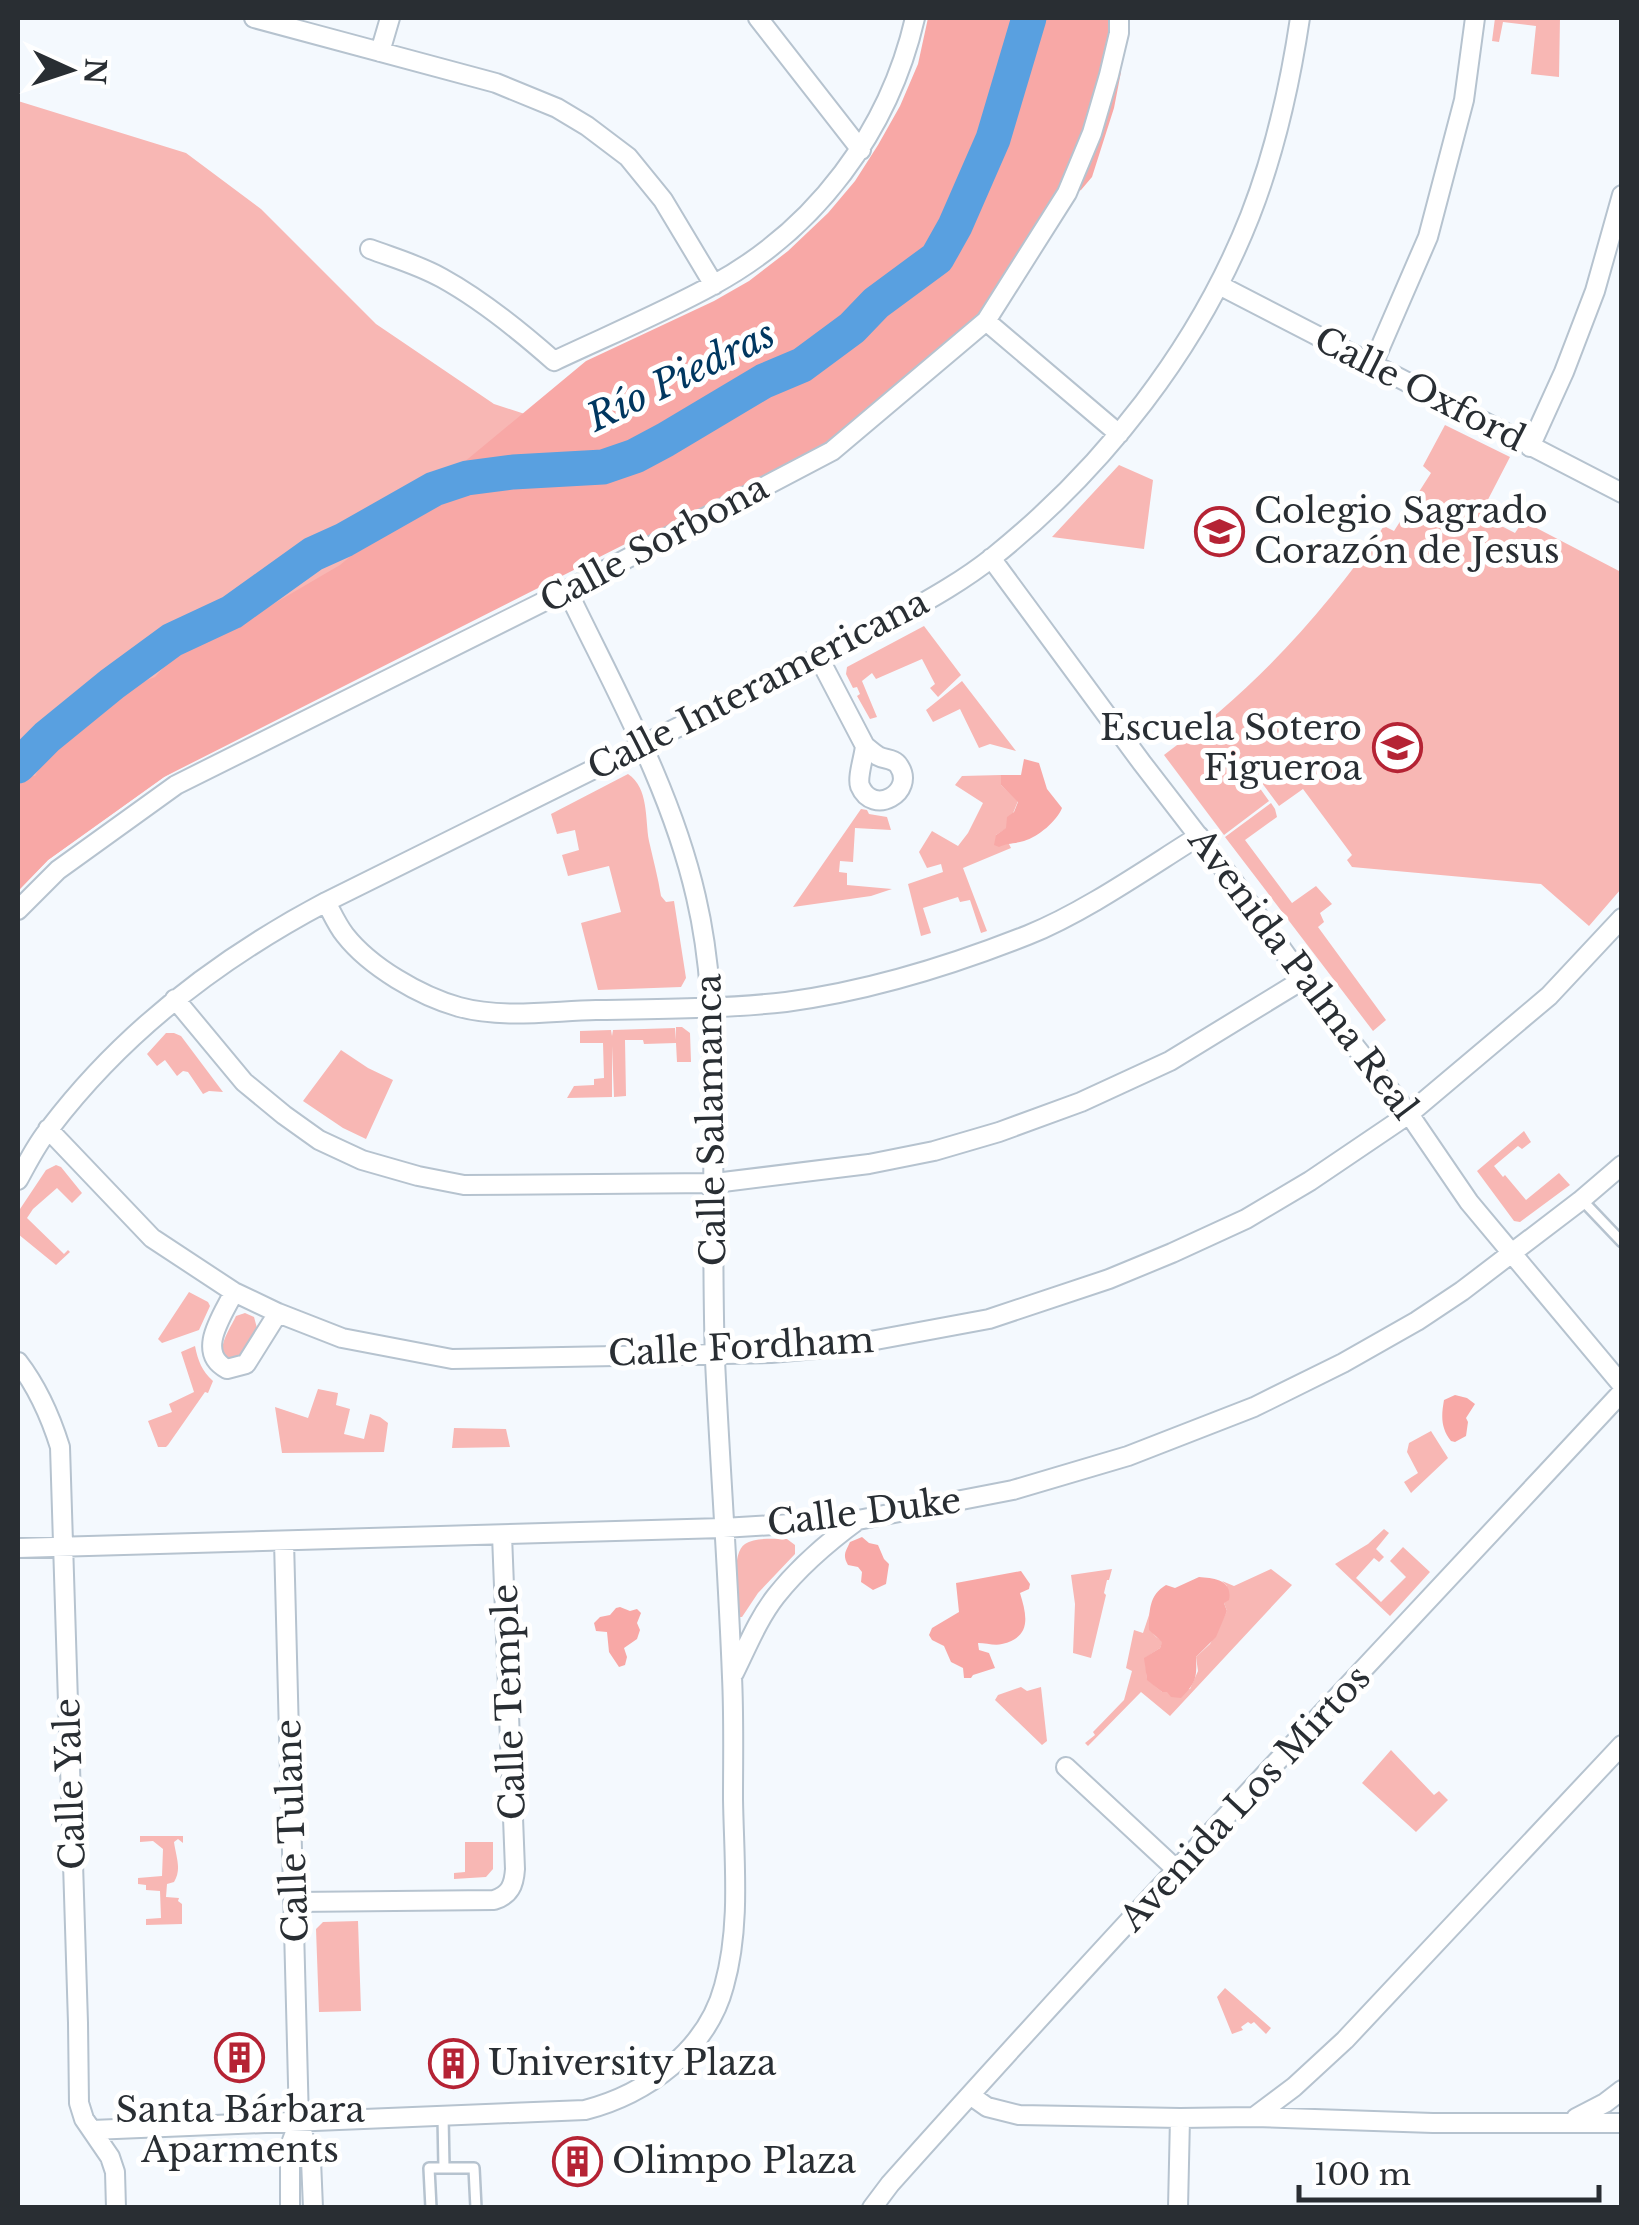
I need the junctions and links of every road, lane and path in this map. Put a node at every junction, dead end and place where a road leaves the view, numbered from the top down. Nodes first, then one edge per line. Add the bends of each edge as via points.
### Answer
1 (254, 18) edge
2 (390, 18) edge
3 (758, 18) edge
4 (915, 18) edge
5 (1119, 18) edge
6 (1300, 18) edge
7 (1475, 18) edge
8 (380, 52) junction
9 (861, 150) junction
10 (1622, 195) edge
11 (370, 250) dead end
12 (714, 285) junction
13 (1219, 286) junction
14 (986, 321) junction
15 (1373, 364) junction
16 (1118, 434) junction
17 (1530, 447) junction
18 (1622, 493) edge
19 (991, 558) junction
20 (567, 590) junction
21 (819, 658) junction
22 (642, 744) junction
23 (865, 746) dead end
24 (1199, 836) junction
25 (326, 902) junction
26 (18, 910) edge
27 (1622, 918) edge
28 (1304, 979) junction
29 (175, 999) junction
30 (712, 1008) junction
31 (1409, 1114) junction
32 (48, 1130) junction
33 (1622, 1165) edge
34 (18, 1180) edge
35 (714, 1182) junction
36 (1582, 1200) junction
37 (1622, 1242) edge
38 (1512, 1255) junction
39 (234, 1292) junction
40 (278, 1313) junction
41 (715, 1354) junction
42 (18, 1362) edge
43 (1622, 1389) edge
44 (858, 1520) junction
45 (723, 1528) junction
46 (502, 1534) junction
47 (284, 1541) junction
48 (62, 1546) junction
49 (18, 1548) edge
50 (732, 1677) junction
51 (1622, 1745) edge
52 (1066, 1767) dead end
53 (1178, 1870) junction
54 (295, 1902) junction
55 (1622, 2090) edge
56 (970, 2095) junction
57 (443, 2116) junction
58 (1254, 2117) junction
59 (1180, 2118) junction
60 (300, 2122) junction
61 (1569, 2122) junction
62 (1622, 2123) edge
63 (92, 2130) junction
64 (444, 2168) junction
65 (116, 2208) edge
66 (290, 2208) edge
67 (314, 2208) edge
68 (431, 2208) edge
69 (476, 2208) edge
70 (872, 2208) edge
71 (1178, 2208) edge

1 - 8 street
2 - 8 street
3 - 9 street
4 - 9 street via 896,81
5 - 14 street, Calle Sorbona via 1092,133 1066,193
6 - 13 street, Calle Interamericana via 1271,153
7 - 15 street via 1464,100 1428,236
8 - 12 street via 496,84 587,126 628,157 664,200
9 - 12 street via 792,230
10 - 17 street via 1595,292
11 - 12 street via 442,278 554,361
13 - 15 street, Calle Oxford
13 - 16 street, Calle Interamericana
14 - 16 street
14 - 20 street, Calle Sorbona via 832,451
15 - 17 street, Calle Oxford
16 - 19 street, Calle Interamericana
17 - 18 street, Calle Oxford
19 - 21 street, Calle Interamericana via 945,591
19 - 24 street, Avenida Palma Real
20 - 22 street, Calle Salamanca
20 - 26 street, Calle Sorbona via 176,786 58,870
21 - 22 street, Calle Interamericana
21 - 23 street
22 - 25 street, Calle Interamericana
22 - 30 street, Calle Salamanca via 686,857 706,942
24 - 28 street, Avenida Palma Real
24 - 30 street via 1095,900 977,954 837,993
25 - 29 street, Calle Interamericana
25 - 30 street via 344,935 400,982 460,1007 499,1014
27 - 31 street, Calle Fordham via 1549,996
28 - 31 street, Avenida Palma Real
28 - 35 street via 1170,1061 999,1132 869,1164
29 - 32 street, Calle Interamericana
29 - 35 street via 244,1082 319,1140 362,1160 464,1185
30 - 35 street, Calle Salamanca
31 - 38 street, Avenida Palma Real
31 - 41 street, Calle Fordham via 1246,1218 1108,1279 988,1319 903,1336
32 - 34 street, Calle Interamericana
32 - 39 street, Calle Fordham via 152,1238
33 - 36 street, Calle Duke
35 - 41 street, Calle Salamanca
36 - 37 lane
36 - 38 street, Calle Duke
38 - 43 street, Avenida Palma Real
38 - 44 street, Calle Duke via 1417,1321 1254,1407 1128,1456 1012,1490
39 - 40 street, Calle Fordham
39 - 40 street via 211,1349 227,1369 246,1364
40 - 41 street, Calle Fordham via 342,1338 452,1359
41 - 45 street, Calle Salamanca
42 - 48 street, Calle Yale via 36,1386 60,1446
43 - 53 street, Avenida Los Mirtos
44 - 45 street, Calle Duke
44 - 50 street, Calle Salamanca via 776,1596
45 - 46 street, Calle Duke
45 - 50 street, Calle Salamanca
46 - 47 street, Calle Duke
46 - 54 street, Calle Temple via 515,1869 510,1892 494,1900
47 - 48 street, Calle Duke
47 - 54 street, Calle Tulane
48 - 49 street, Calle Duke
48 - 63 street, Calle Yale via 78,2090
50 - 57 street, Calle Salamanca via 734,1924 724,1988 709,2024 676,2063 609,2104
51 - 58 street via 1345,2040
52 - 53 street
53 - 56 street, Avenida Los Mirtos
54 - 60 street, Calle Tulane
55 - 61 street
56 - 59 street via 1020,2115
56 - 70 street, Avenida Los Mirtos
57 - 60 street, Calle Salamanca
57 - 64 lane
58 - 59 street
58 - 61 street
59 - 71 street
60 - 63 street, Calle Salamanca
60 - 66 street, Calle Tulane via 290,2146
60 - 67 street, Calle Tulane via 312,2160
61 - 62 street
63 - 65 street, Calle Yale via 115,2172
64 - 68 lane via 429,2168
64 - 69 lane via 474,2168

